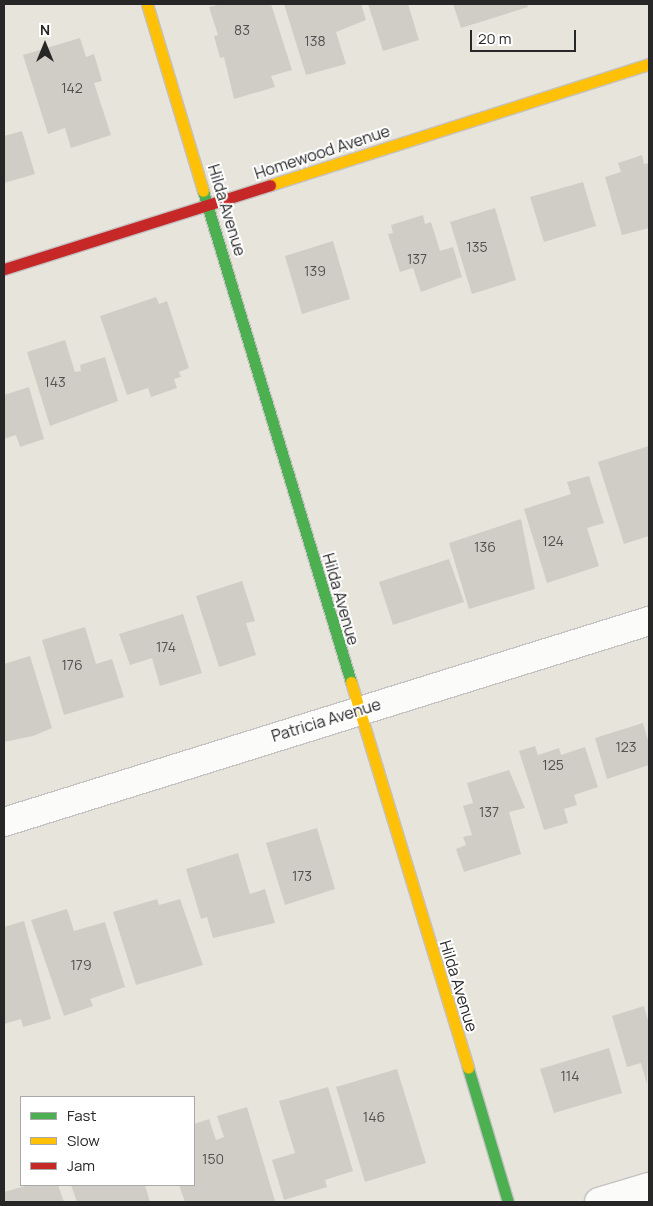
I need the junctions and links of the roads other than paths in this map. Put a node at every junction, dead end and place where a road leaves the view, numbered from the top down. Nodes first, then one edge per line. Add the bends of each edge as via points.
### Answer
1 (147, 4) edge
2 (649, 64) edge
3 (208, 204) junction
4 (4, 268) edge
5 (649, 621) edge
6 (357, 710) junction
7 (4, 822) edge
8 (649, 1187) edge
9 (508, 1202) edge
10 (599, 1202) edge

1 - 3 street, Hilda Avenue
2 - 3 street, Homewood Avenue
3 - 4 street, Homewood Avenue
3 - 6 street, Hilda Avenue
5 - 6 street, Patricia Avenue
6 - 7 street, Patricia Avenue
6 - 9 street, Hilda Avenue
8 - 10 street

